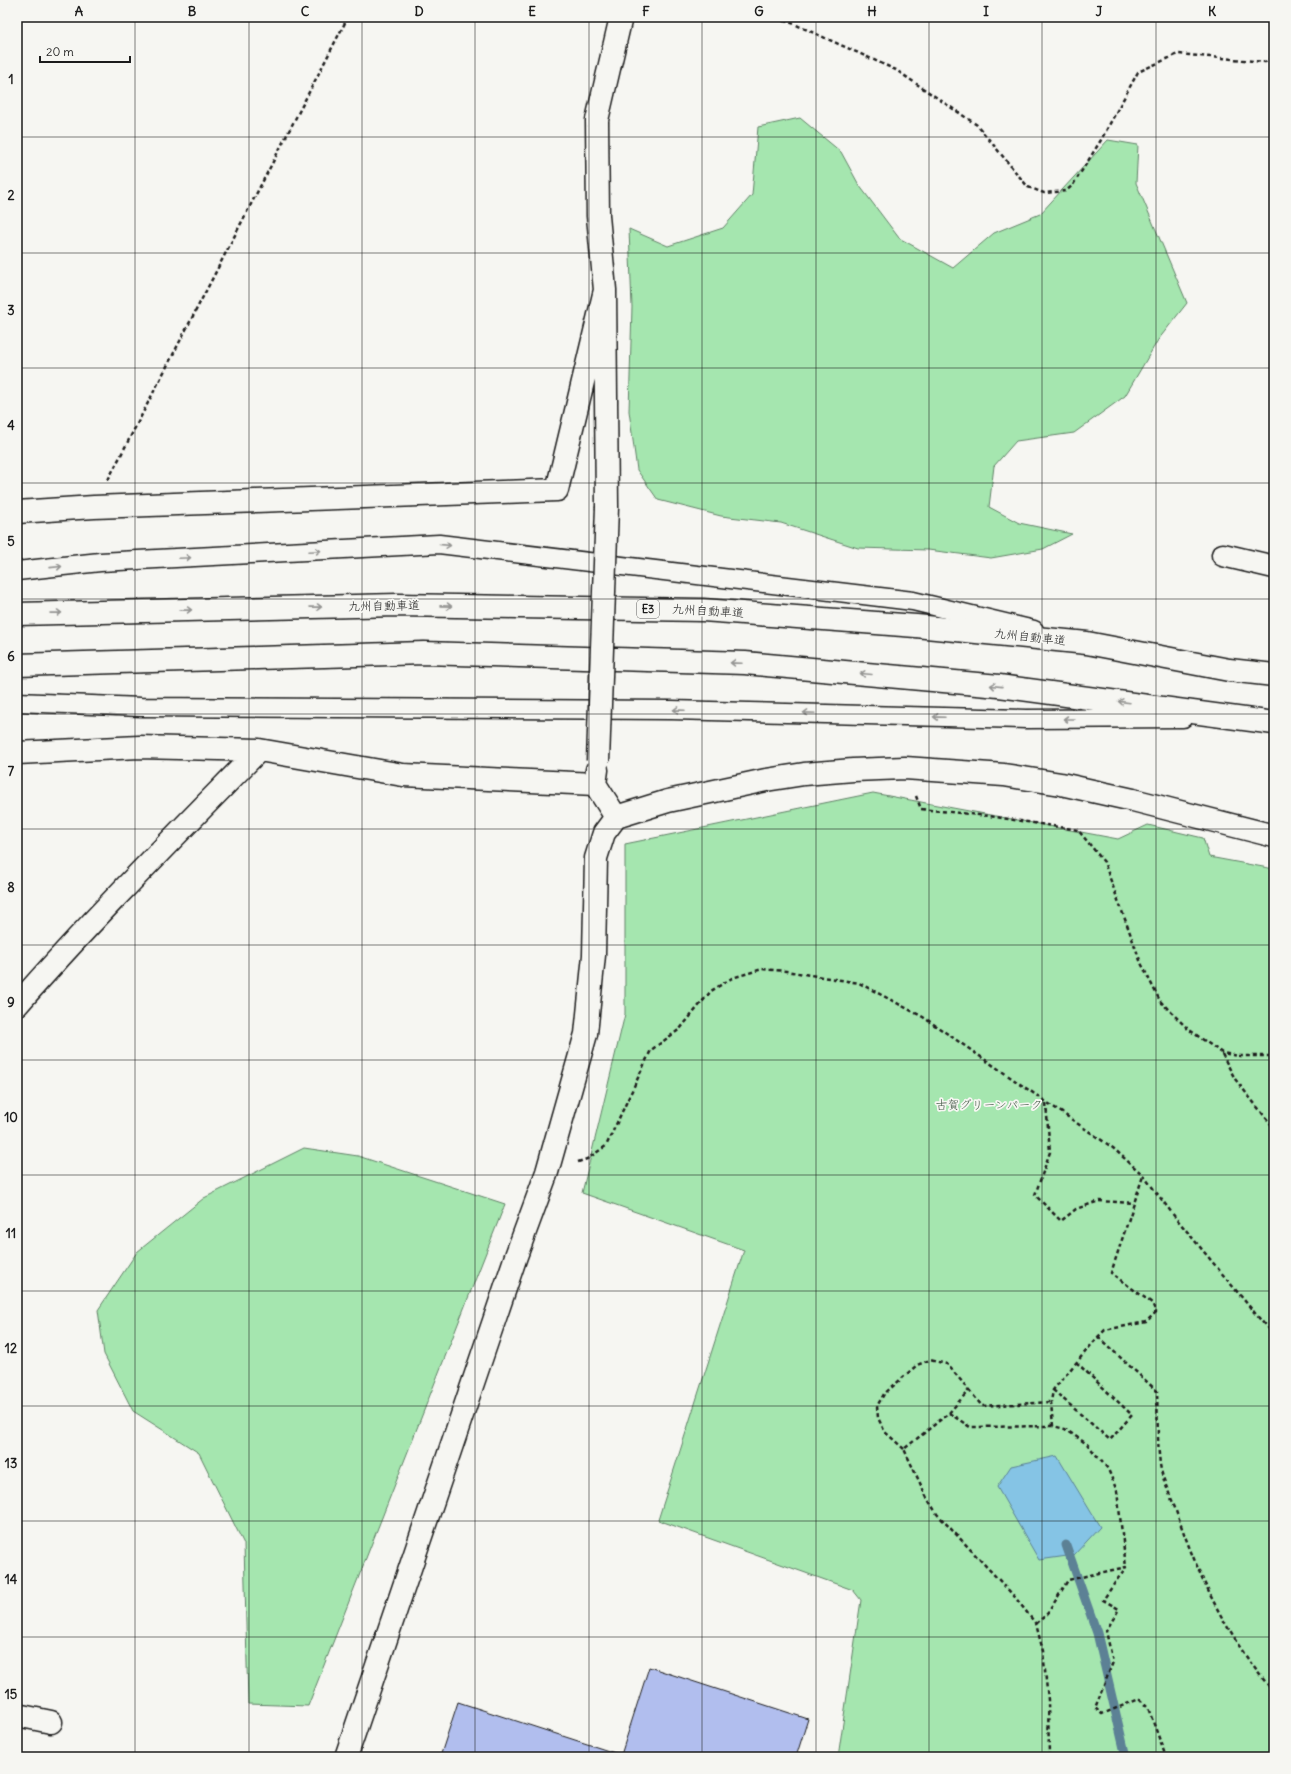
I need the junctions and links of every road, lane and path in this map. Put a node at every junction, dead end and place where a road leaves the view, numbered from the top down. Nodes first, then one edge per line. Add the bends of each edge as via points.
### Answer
1 (348, 17) edge
2 (621, 17) edge
3 (770, 17) edge
4 (1274, 56) edge
5 (604, 290) junction
6 (94, 507) junction
7 (17, 512) edge
8 (1223, 555) dead end
9 (1274, 567) edge
10 (17, 571) edge
11 (17, 614) edge
12 (1087, 643) junction
13 (17, 665) edge
14 (1274, 675) edge
15 (17, 702) edge
16 (1248, 718) junction
17 (1274, 723) edge
18 (259, 750) junction
19 (17, 753) edge
20 (905, 768) junction
21 (595, 784) junction
22 (616, 817) junction
23 (1274, 836) edge
24 (17, 1005) edge
25 (1222, 1053) junction
26 (1274, 1056) edge
27 (1046, 1102) junction
28 (1274, 1128) edge
29 (547, 1172) junction
30 (1143, 1175) junction
31 (1134, 1202) junction
32 (1274, 1336) edge
33 (1098, 1337) junction
34 (1076, 1362) junction
35 (969, 1390) junction
36 (1053, 1390) junction
37 (1051, 1402) junction
38 (949, 1413) junction
39 (1053, 1426) junction
40 (904, 1449) junction
41 (1126, 1567) junction
42 (1036, 1624) junction
43 (1274, 1692) edge
44 (17, 1716) edge
45 (51, 1722) dead end
46 (346, 1757) edge
47 (1049, 1757) edge
48 (1166, 1757) edge

1 - 6 path
2 - 5 main road via 597,120 598,216
3 - 4 path via 792,23 896,70 977,125 1028,187 1044,193 1066,191 1073,185 1138,72 1178,54 1265,62
5 - 6 main road via 557,490
5 - 21 main road, bridge via 607,507
6 - 7 main road
8 - 9 main road
10 -> 12 lane via 100,562 439,544 913,601
11 -> 12 main road, 九州自動車道 / E3 via 398,606 703,610 908,625
12 - 14 main road, 九州自動車道 / E3 via 1229,670
16 -> 13 main road via 999,686 745,664 424,654
16 -> 15 lane via 1026,719 671,710 148,707
16 - 17 main road
18 - 19 main road via 139,747
18 - 21 main road via 403,775
18 - 24 main road via 159,852
20 - 22 main road via 839,771 766,780 668,801
20 - 23 main road via 1004,776 1061,784
20 - 25 path via 921,809 989,816 1078,830 1104,862 1141,963 1160,1001 1188,1030
21 - 22 main road
22 - 29 main road via 604,832 596,858 594,955 586,1034
25 - 26 path via 1239,1056
25 - 28 path via 1235,1079
27 - 29 path via 923,1017 859,983 762,969 732,978 711,991 680,1029 651,1050 606,1146 587,1160
27 - 30 path via 1113,1148
27 - 31 path via 1050,1152 1035,1195 1061,1221 1076,1209 1099,1201
29 - 46 main road via 516,1256
30 - 31 path
30 - 32 path
31 - 33 path via 1111,1273 1152,1303 1156,1312 1146,1322 1105,1330
33 - 34 path
33 - 43 path via 1156,1391 1160,1466 1187,1544 1214,1604 1238,1646
34 - 36 path
34 - 36 path via 1132,1415 1110,1440
35 - 37 path via 982,1406
35 - 38 path
35 - 40 path via 947,1364 930,1360 917,1365 884,1394 877,1406 878,1418 885,1432
36 - 37 path
37 - 39 path
38 - 39 path via 970,1427
38 - 40 path
39 - 41 path via 1065,1429 1087,1444 1108,1469 1117,1491
40 - 42 path via 937,1514 1014,1596
41 - 42 path via 1068,1580 1048,1613
41 - 48 path via 1103,1600 1119,1609 1106,1631 1113,1662 1095,1708 1102,1714 1139,1699 1148,1708
42 - 47 path via 1043,1651 1048,1700
44 - 45 main road

